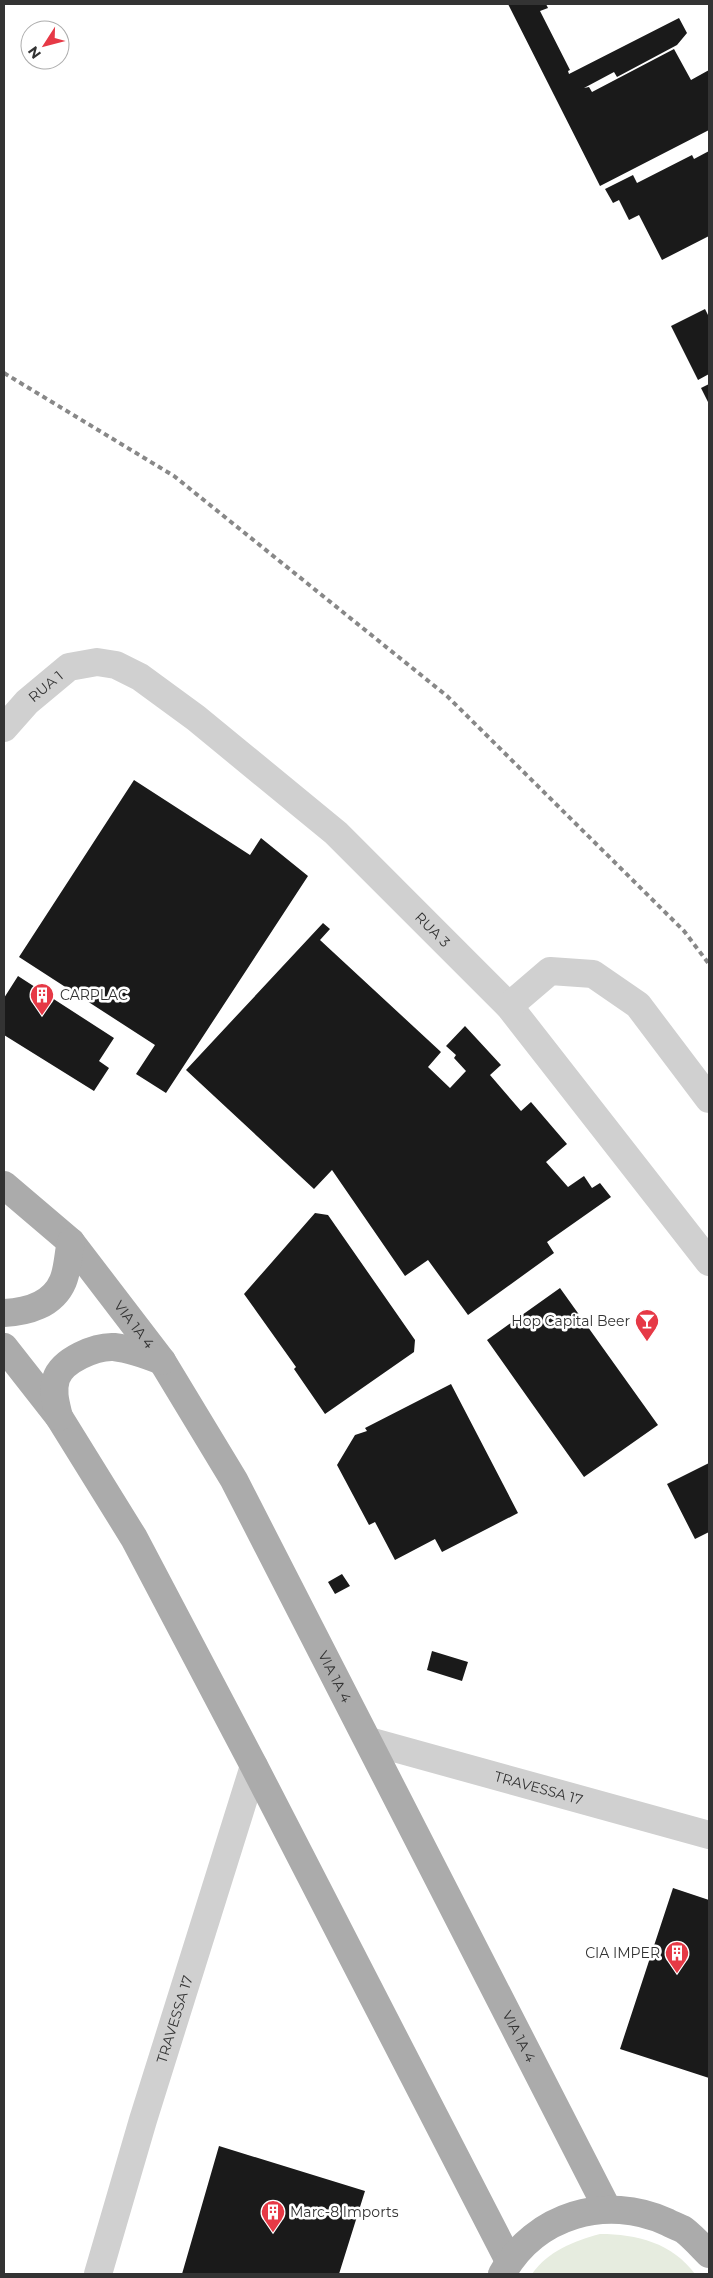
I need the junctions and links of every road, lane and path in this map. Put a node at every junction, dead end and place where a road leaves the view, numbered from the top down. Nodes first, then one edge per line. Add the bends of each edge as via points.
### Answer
1 (97, 662) joint
2 (4, 728) edge
3 (510, 1006) junction
4 (709, 1099) edge
5 (4, 1186) edge
6 (71, 1242) junction
7 (709, 1262) edge
8 (4, 1313) edge
9 (4, 1347) edge
10 (162, 1361) junction
11 (59, 1417) junction
12 (369, 1741) junction
13 (254, 1766) junction
14 (709, 1835) edge
15 (607, 2208) junction
16 (709, 2254) edge
17 (506, 2268) edge
18 (98, 2274) edge

1 - 2 street, RUA 1 via 69,667 33,696
1 - 3 street, RUA 3 via 116,665 148,683 196,718 336,833
3 - 4 street via 550,971 593,974 638,1005
3 - 7 street, RUA 3
5 - 6 main road, VIA 1A 4
6 - 8 main road via 63,1281 51,1298 36,1307
6 - 10 main road, VIA 1A 4
9 - 11 main road
10 - 11 main road via 112,1347 88,1351 71,1361 56,1378 54,1397
10 - 12 main road, VIA 1A 4 via 234,1480
11 - 13 main road via 134,1538
12 - 14 street, TRAVESSA 17
12 - 15 main road, VIA 1A 4
13 - 17 main road
13 - 18 street, TRAVESSA 17
15 - 16 main road via 647,2213 684,2230
15 - 17 main road via 569,2216 536,2234

